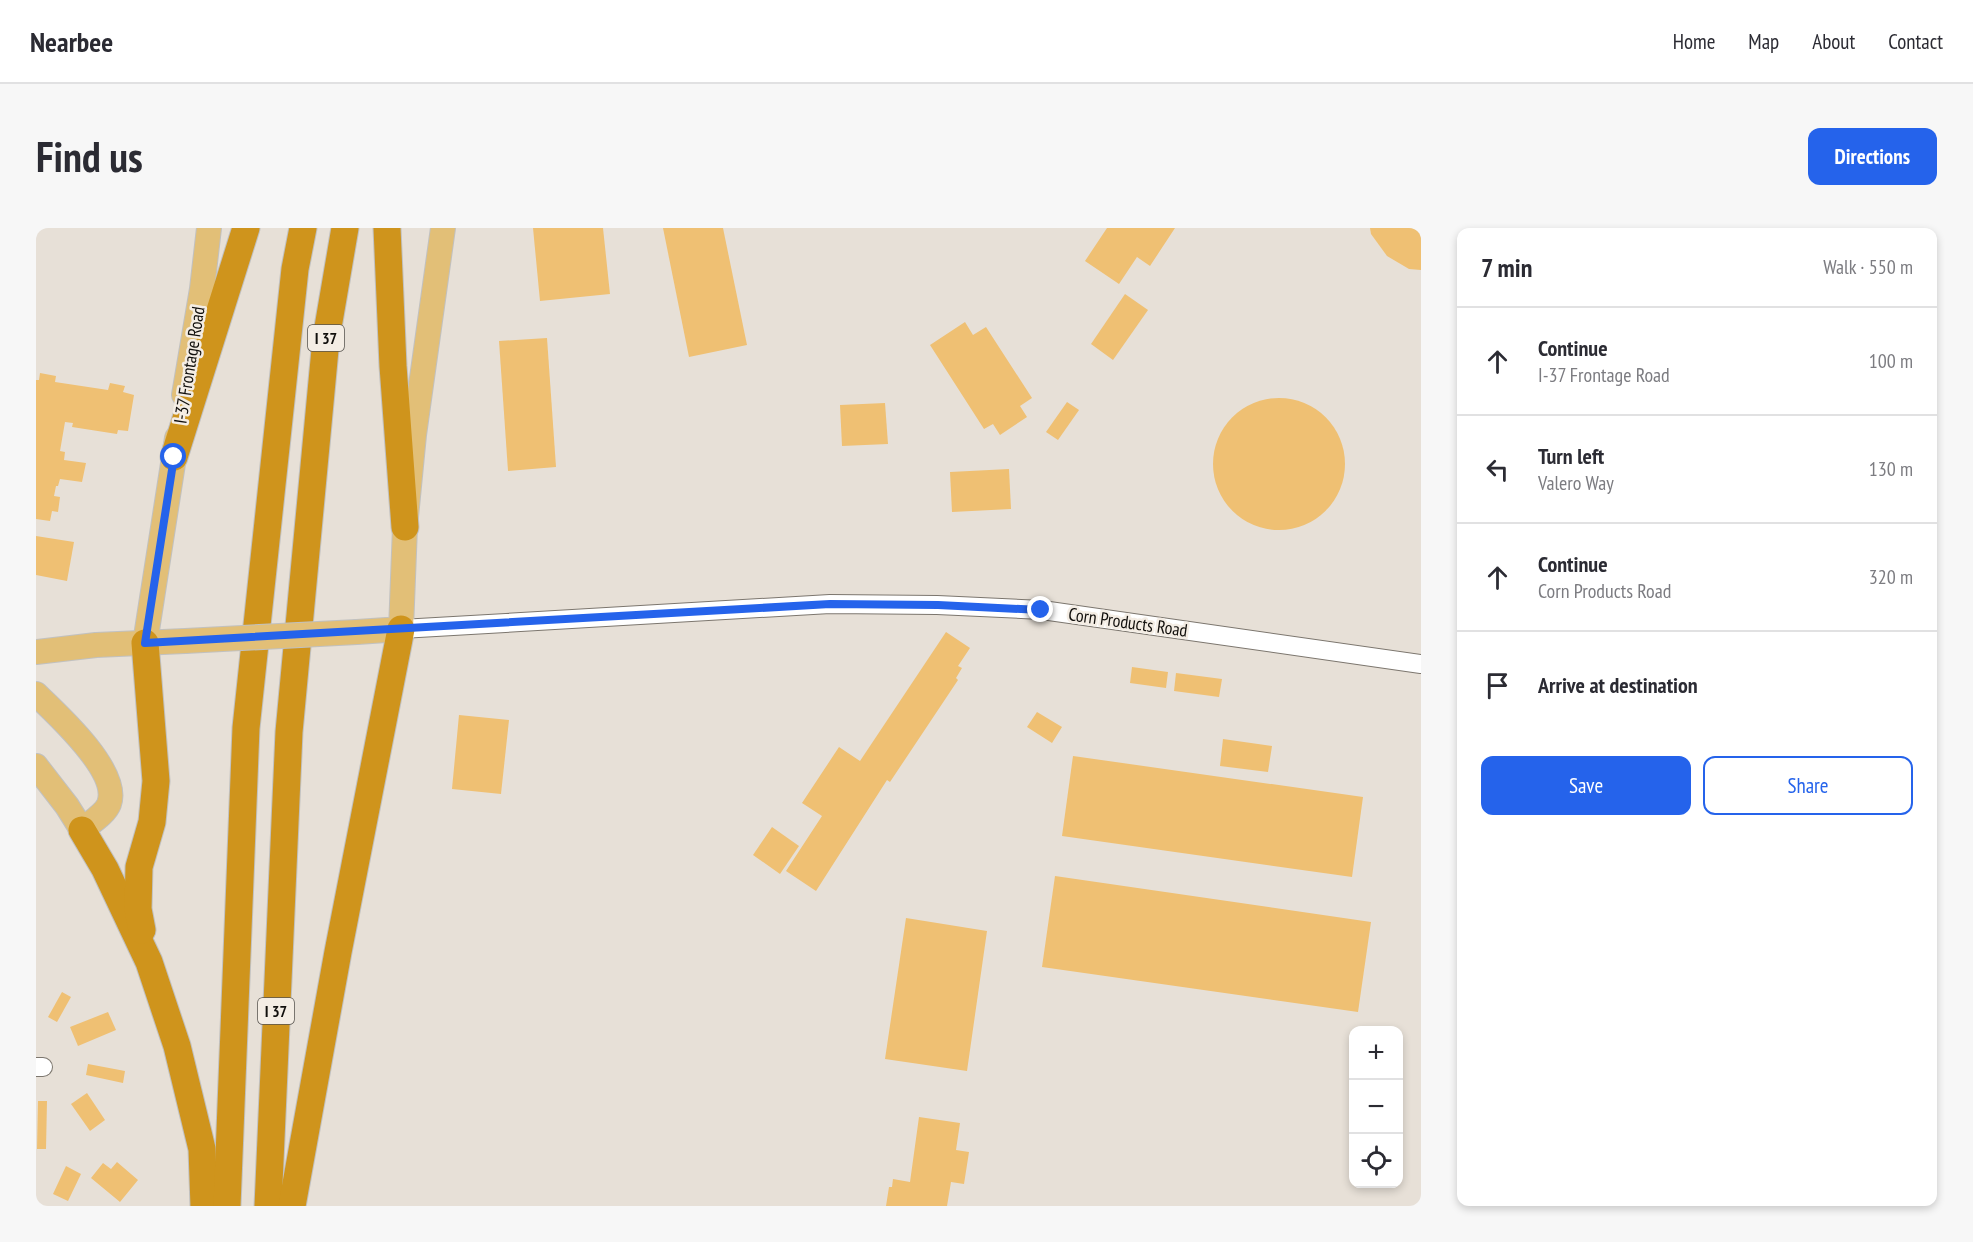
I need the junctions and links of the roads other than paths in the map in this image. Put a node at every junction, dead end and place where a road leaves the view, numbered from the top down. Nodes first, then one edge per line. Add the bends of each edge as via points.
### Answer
1 (209, 228) edge
2 (246, 228) edge
3 (303, 228) edge
4 (345, 228) edge
5 (387, 228) edge
6 (443, 228) edge
7 (174, 457) junction
8 (405, 526) junction
9 (401, 629) junction
10 (36, 634) edge
11 (145, 643) junction
12 (96, 645) junction
13 (36, 652) edge
14 (1421, 664) edge
15 (36, 694) edge
16 (36, 766) edge
17 (82, 830) junction
18 (149, 962) junction
19 (204, 1206) edge
20 (227, 1206) edge
21 (267, 1206) edge
22 (292, 1206) edge

1 - 7 main road, I-37 Frontage Road
2 - 7 highway
3 - 20 highway, I 37 via 295,269 246,728
4 - 21 highway, I 37 via 326,339 289,732
5 - 8 highway
6 - 8 main road
7 - 11 main road, I-37 Frontage Road
8 - 9 main road
9 - 11 main road, bridge
9 - 14 street, Corn Products Road via 830,604 938,605 1041,610
9 - 22 highway
10 - 12 main road
11 - 12 main road
11 - 18 highway via 156,781 152,822 139,867 138,909
12 - 13 main road
15 - 17 main road via 79,738 109,782 108,806
16 - 17 main road
17 - 18 highway
18 - 19 highway via 177,1046 202,1149

